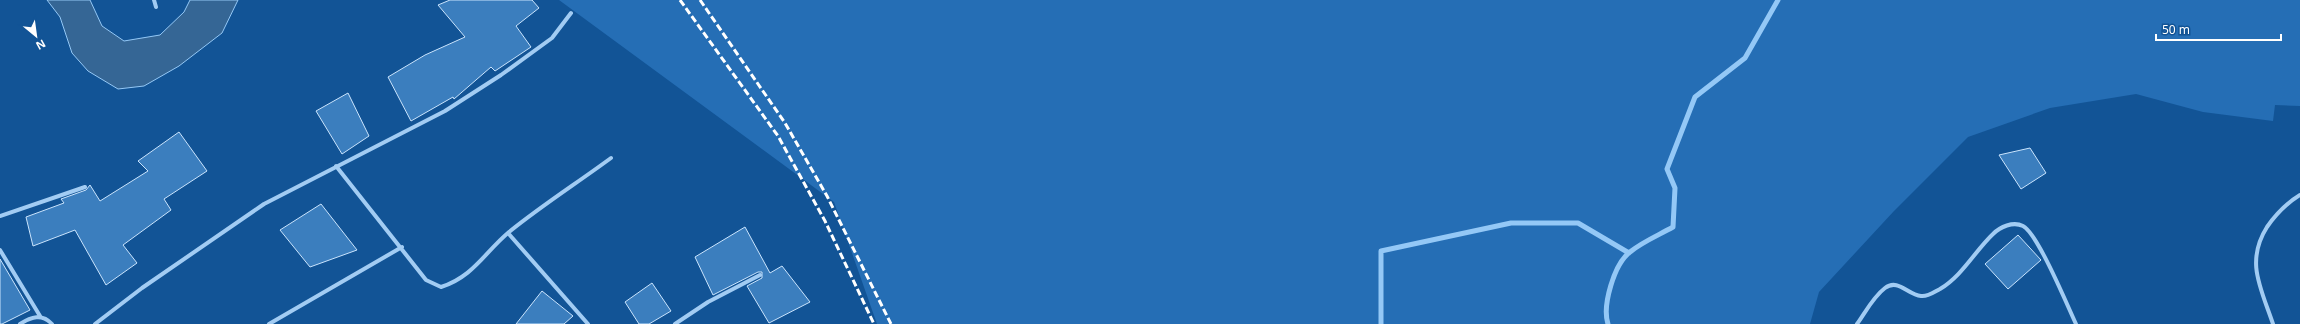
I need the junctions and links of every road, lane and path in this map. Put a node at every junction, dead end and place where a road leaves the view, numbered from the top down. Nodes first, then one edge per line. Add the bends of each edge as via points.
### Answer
1 (154, 0) edge
2 (156, 7) dead end
3 (571, 13) dead end
4 (610, 158) dead end
5 (336, 166) junction
6 (85, 187) dead end
7 (2300, 194) edge
8 (0, 216) edge
9 (508, 233) junction
10 (402, 247) junction
11 (0, 250) edge
12 (760, 274) dead end
13 (40, 316) junction
14 (20, 324) edge
15 (52, 324) edge
16 (95, 324) edge
17 (269, 324) edge
18 (588, 324) edge
19 (675, 324) edge
20 (1857, 324) edge
21 (2076, 324) edge
22 (2273, 324) edge

1 - 2 street
3 - 5 street via 552,38 501,75 445,111
4 - 9 street
5 - 10 street
5 - 16 street via 264,204 142,288
6 - 8 street
7 - 22 street via 2273,218 2259,240 2255,256 2256,270
9 - 10 street via 457,282 441,287 426,280
9 - 18 street
10 - 17 street
11 - 13 street
12 - 19 street via 708,302
13 - 14 street
13 - 15 street
20 - 21 street via 1885,287 1893,285 1920,296 1929,295 1957,275 1994,233 2016,223 2024,226 2038,244

